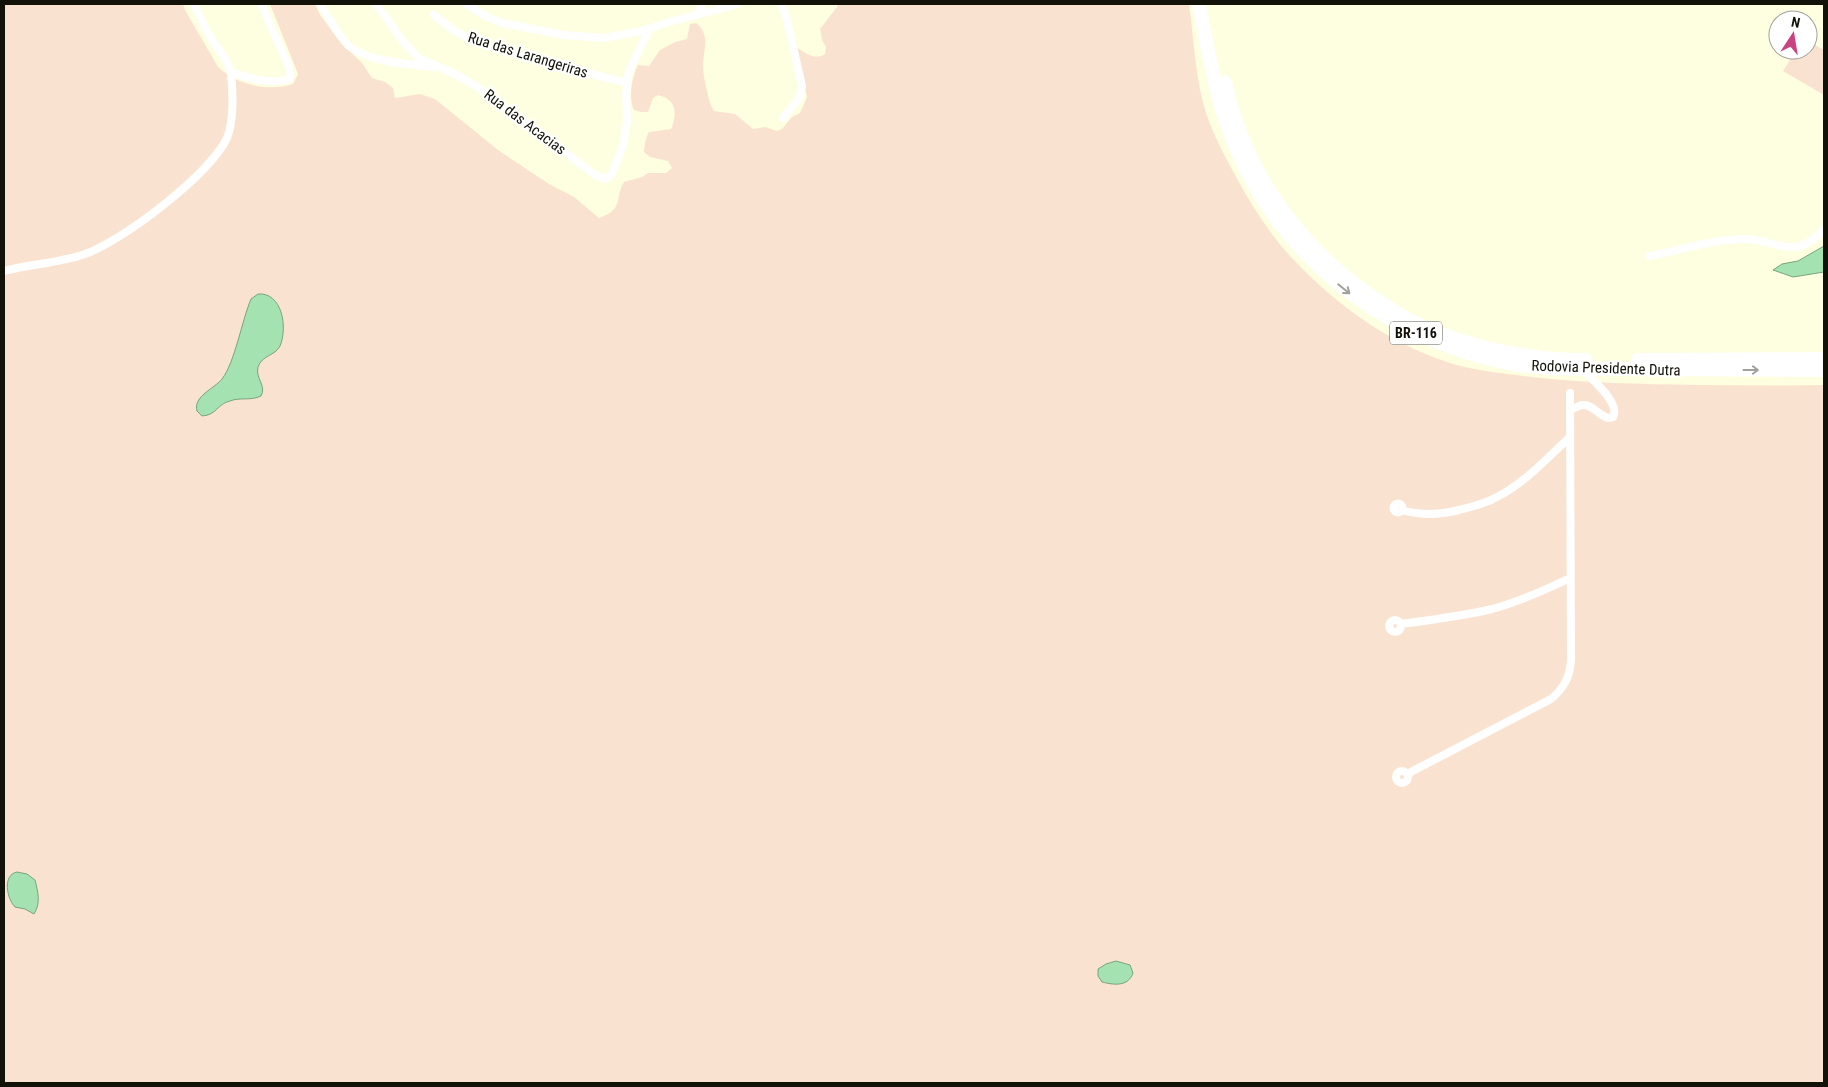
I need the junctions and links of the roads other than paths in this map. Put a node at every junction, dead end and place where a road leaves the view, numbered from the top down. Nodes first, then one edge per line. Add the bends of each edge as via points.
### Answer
1 (194, 4) edge
2 (261, 4) edge
3 (320, 4) edge
4 (376, 4) edge
5 (466, 4) edge
6 (702, 4) edge
7 (738, 4) edge
8 (780, 4) edge
9 (1199, 4) edge
10 (1208, 4) edge
11 (434, 15) dead end
12 (697, 15) junction
13 (650, 28) junction
14 (441, 69) junction
15 (231, 72) junction
16 (627, 83) junction
17 (783, 118) dead end
18 (1824, 229) edge
19 (1650, 256) dead end
20 (4, 271) edge
21 (1824, 359) edge
22 (1581, 369) junction
23 (1824, 370) edge
24 (1570, 393) dead end
25 (1570, 410) junction
26 (1570, 437) junction
27 (1402, 510) dead end
28 (1570, 578) junction
29 (1401, 624) dead end
30 (1407, 774) dead end

1 - 15 street
2 - 15 street via 288,65 289,79 272,81
3 - 14 street via 343,40 355,50 378,59
4 - 14 street, Rua das Acacias via 418,58
5 - 13 street via 502,23 563,35 604,38
6 - 12 street
7 - 12 street
8 - 17 street via 785,12 802,86 800,97
9 -> 22 highway, Rodovia Presidente Dutra / BR-116 via 1222,113 1246,169 1284,230 1323,272 1374,311 1448,347 1515,365
10 - 21 highway, Rodovia Presidente Dutra / BR-116 via 1236,120 1269,190 1311,246 1363,291 1390,309 1415,323 1471,344 1534,357 1579,360
11 - 16 street, Rua das Larangeriras via 471,40
12 - 13 street
13 - 16 street via 632,64
14 - 16 street, Rua das Acacias via 476,86 595,175 606,179 612,174 623,145
15 - 20 street via 232,114 227,137 207,166 192,180 147,218 103,246 64,260
18 - 19 street via 1812,241 1795,247 1742,239
22 -> 23 highway, Rodovia Presidente Dutra / BR-116
22 - 25 street via 1612,402 1615,414 1611,418 1606,417 1584,405
24 - 25 street
25 - 26 street
26 - 27 street via 1512,488 1490,500 1434,514
26 - 28 street
28 - 29 street via 1493,609
28 - 30 street via 1570,670 1561,689 1551,699

